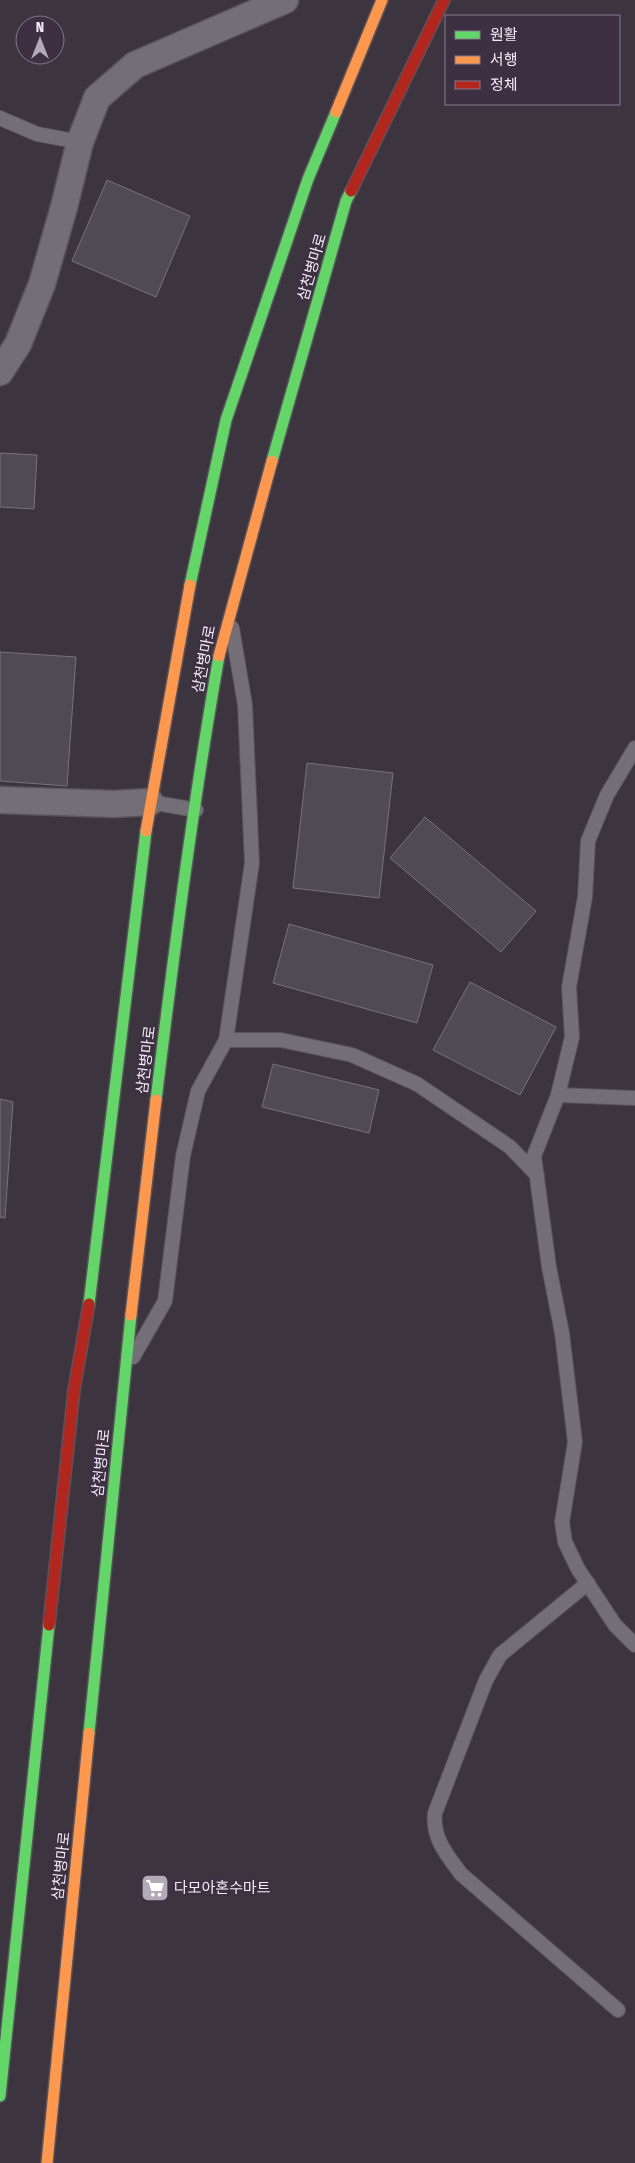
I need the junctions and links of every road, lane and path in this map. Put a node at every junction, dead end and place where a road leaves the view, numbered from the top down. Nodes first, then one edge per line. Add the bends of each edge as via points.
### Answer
1 (285, 0) edge
2 (382, 0) edge
3 (444, 0) edge
4 (0, 118) edge
5 (80, 142) junction
6 (0, 372) edge
7 (229, 612) junction
8 (635, 748) edge
9 (0, 800) edge
10 (150, 802) junction
11 (196, 810) junction
12 (226, 1040) junction
13 (558, 1095) junction
14 (635, 1098) edge
15 (537, 1175) junction
16 (125, 1370) junction
17 (588, 1583) junction
18 (635, 1645) edge
19 (618, 2010) dead end
20 (0, 2096) edge
21 (47, 2163) edge

1 - 5 street via 134,65 97,98
2 - 10 main road, 삼천병마로 via 308,179 226,420 182,623
3 - 7 main road, 삼천병마로 via 346,201
4 - 5 lane via 37,134
5 - 6 street via 42,284 18,344
7 - 11 main road, 삼천병마로 via 205,736
7 - 12 lane via 245,705 252,863
8 - 13 lane via 607,795 588,841 585,897 569,987 572,1037
9 - 10 street
10 - 11 lane
10 - 20 main road, 삼천병마로 via 91,1292 74,1390
11 - 16 main road, 삼천병마로 via 171,975
12 - 15 lane via 281,1040 360,1059 417,1084 510,1147
12 - 16 lane via 198,1091 183,1156 165,1301
13 - 14 lane
13 - 15 lane via 534,1156
15 - 17 lane via 575,1442 562,1522 565,1542
16 - 21 main road, 삼천병마로
17 - 18 lane via 615,1625
17 - 19 lane via 500,1656 486,1680 433,1825 440,1847 461,1874

